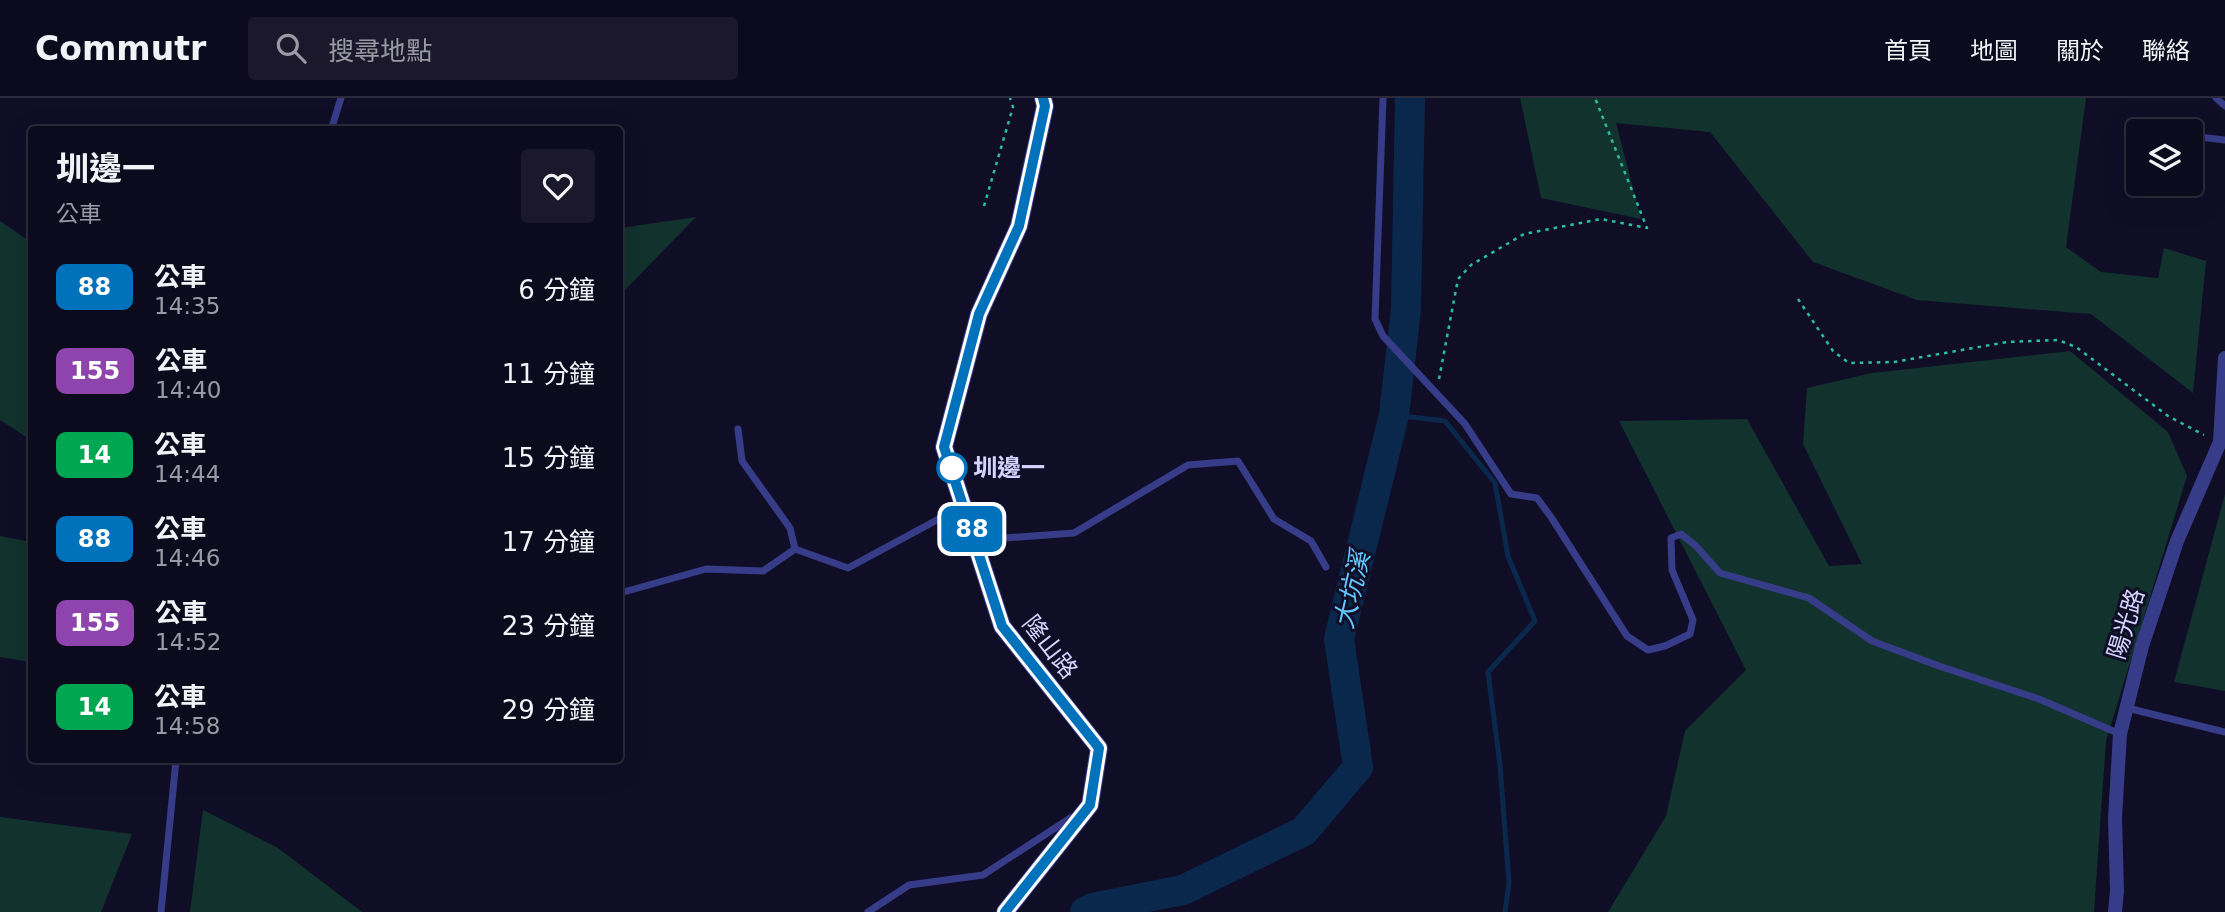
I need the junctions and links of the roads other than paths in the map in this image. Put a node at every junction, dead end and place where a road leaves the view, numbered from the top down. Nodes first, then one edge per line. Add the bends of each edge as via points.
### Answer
1 (341, 98) edge
2 (1043, 98) edge
3 (1383, 98) edge
4 (2216, 98) edge
5 (2225, 107) edge
6 (332, 126) edge
7 (2203, 137) edge
8 (2225, 140) edge
9 (2225, 358) edge
10 (738, 429) dead end
11 (964, 505) junction
12 (975, 540) junction
13 (795, 549) junction
14 (1326, 567) dead end
15 (623, 592) edge
16 (2127, 708) junction
17 (2225, 732) edge
18 (2120, 734) junction
19 (176, 763) edge
20 (1090, 805) junction
21 (161, 912) edge
22 (868, 912) edge
23 (1005, 912) edge
24 (2115, 912) edge

1 - 6 lane
2 - 11 street, 隆山路 via 1019,226 979,314 944,447
3 - 18 lane via 1375,319 1383,336 1465,424 1511,494 1536,498 1627,636 1648,650 1690,634 1693,620 1672,570 1671,538 1681,534 1720,573 1809,598 1872,641 2039,699
4 - 5 lane
7 - 8 lane
9 - 16 street, 陽光路 via 2220,442 2177,541 2141,646
10 - 13 lane via 742,461 790,528
11 - 12 street, 隆山路
11 - 13 lane via 848,568
12 - 14 lane via 1074,533 1188,465 1238,461 1275,519 1311,541
12 - 20 street, 隆山路 via 1002,626 1099,748
13 - 15 lane via 763,571 705,569
16 - 17 lane
16 - 18 street, 陽光路
18 - 24 street, 陽光路
19 - 21 lane
20 - 22 lane via 983,875 909,885
20 - 23 street, 隆山路

